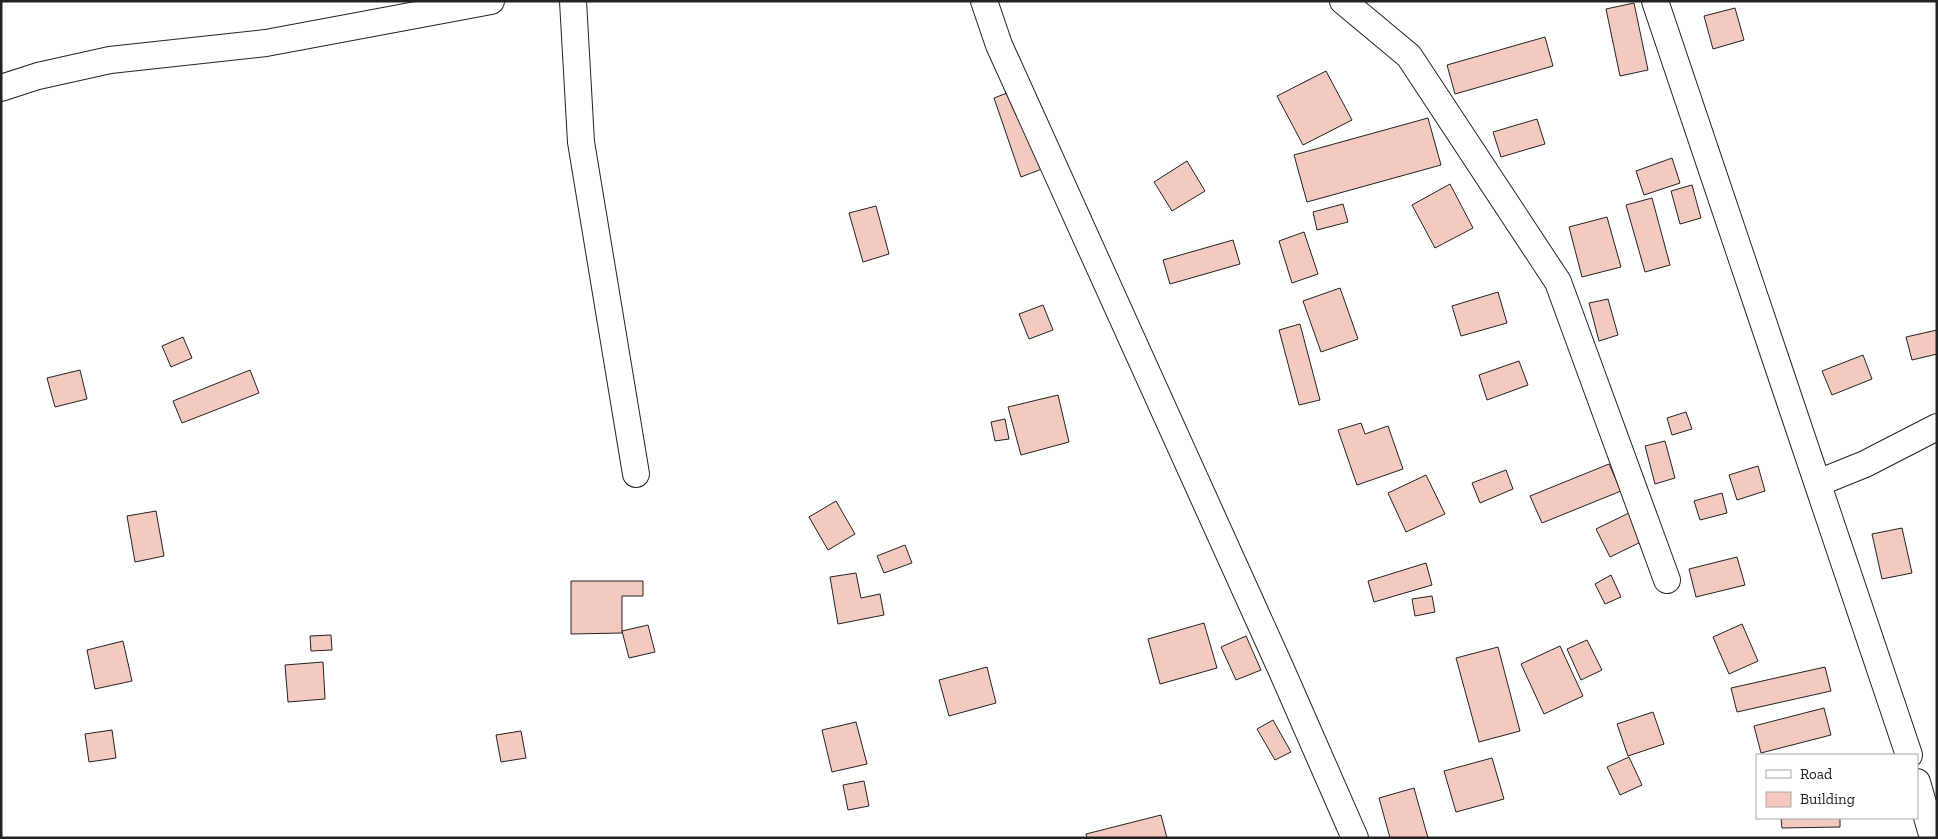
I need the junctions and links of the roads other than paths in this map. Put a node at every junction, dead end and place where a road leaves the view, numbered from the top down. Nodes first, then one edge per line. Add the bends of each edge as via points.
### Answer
1 (491, 1) edge
2 (572, 1) edge
3 (984, 1) edge
4 (1343, 1) edge
5 (1655, 1) edge
6 (1, 88) edge
7 (1937, 427) edge
8 (636, 474) dead end
9 (1818, 483) junction
10 (1667, 580) dead end
11 (1909, 754) edge
12 (1918, 786) edge
13 (1355, 838) edge
14 (1933, 838) edge

1 - 6 street via 266,43 110,60
2 - 8 street via 581,142
3 - 13 street via 999,45
4 - 10 street via 1410,56 1558,282
5 - 9 street
7 - 9 street via 1865,464
9 - 11 street
12 - 14 street

